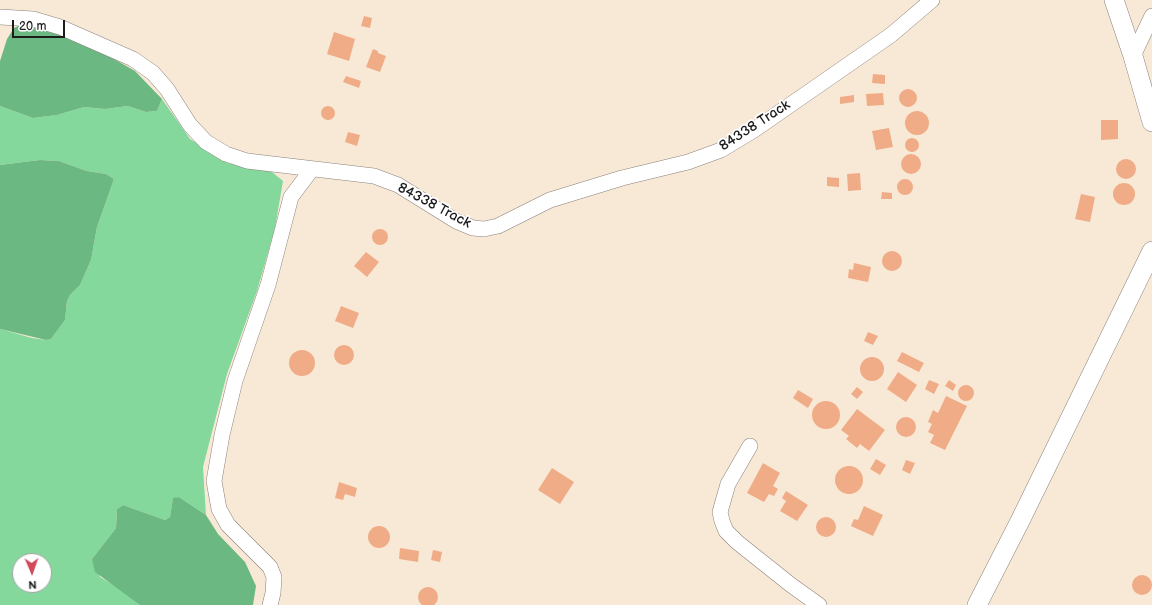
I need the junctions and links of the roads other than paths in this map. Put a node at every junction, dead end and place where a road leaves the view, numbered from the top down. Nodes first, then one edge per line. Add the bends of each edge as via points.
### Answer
1 (932, 0) edge
2 (1114, 0) edge
3 (0, 16) edge
4 (1152, 16) edge
5 (1133, 56) junction
6 (1152, 122) edge
7 (312, 169) junction
8 (1152, 251) edge
9 (750, 446) dead end
10 (270, 605) edge
11 (819, 605) edge
12 (977, 605) edge

1 - 7 street, 84338 Track via 892,35 721,150 688,162 622,178 550,200 498,226 484,229 456,221 398,185 374,176
2 - 5 street
3 - 7 street, 84338 Track via 34,19 60,27 133,59 153,73 167,89 190,125 206,142 226,154 247,161
4 - 5 street
5 - 6 street
7 - 10 street via 291,197 268,285 235,381 214,480 218,509 228,525 270,567 274,577
8 - 12 street
9 - 11 street via 728,484 720,512 726,531

